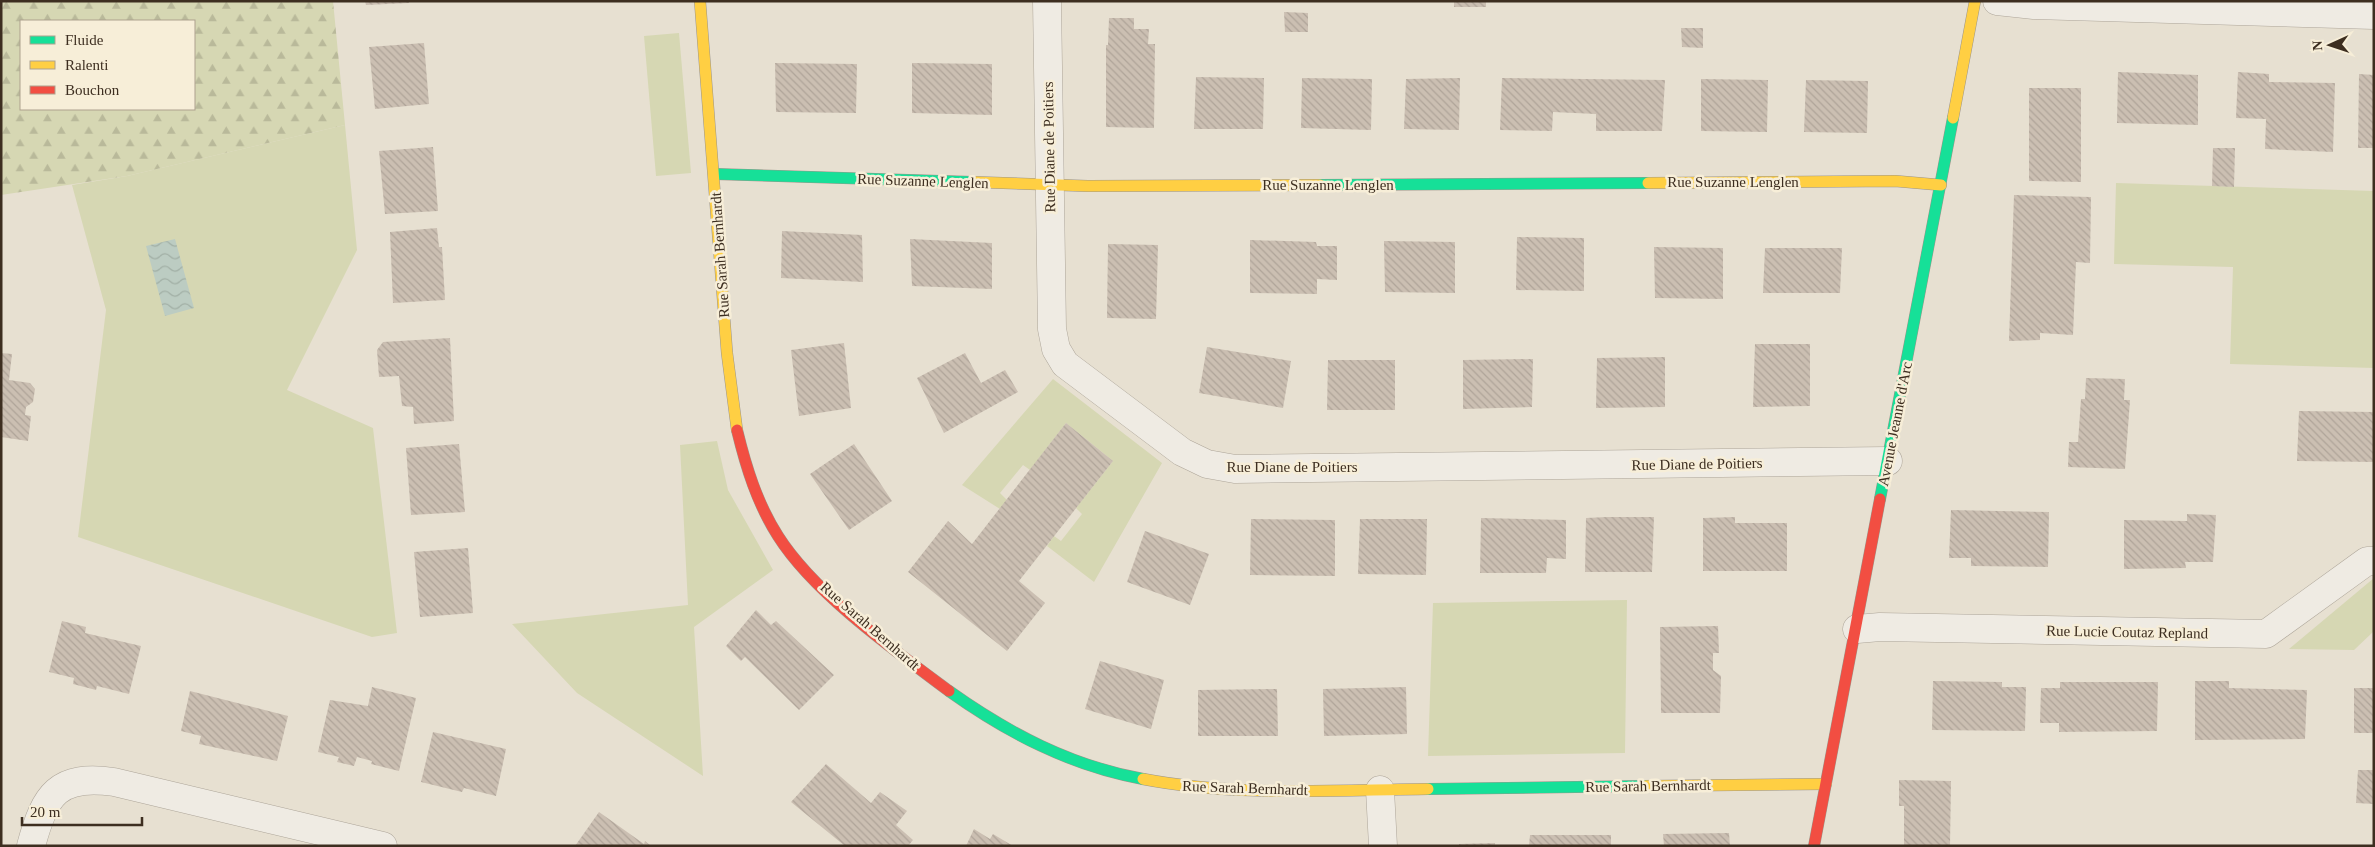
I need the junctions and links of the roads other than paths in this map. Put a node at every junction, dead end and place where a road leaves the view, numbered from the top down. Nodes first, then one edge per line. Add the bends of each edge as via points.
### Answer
1 (700, 1) edge
2 (1047, 1) edge
3 (1975, 1) edge
4 (1997, 1) edge
5 (2374, 15) edge
6 (715, 174) junction
7 (1049, 185) junction
8 (1942, 185) junction
9 (1888, 461) junction
10 (2374, 561) edge
11 (1857, 629) junction
12 (1826, 784) junction
13 (1380, 790) junction
14 (32, 846) edge
15 (383, 846) edge
16 (1383, 846) edge
17 (1814, 846) edge

1 - 6 street, Rue Sarah Bernhardt
2 - 7 street, Rue Diane de Poitiers
3 - 8 street, Avenue Jeanne d'Arc
4 - 5 street via 2044,6
6 - 7 street, Rue Suzanne Lenglen
6 - 13 street, Rue Sarah Bernhardt via 728,366 743,455 769,523 786,548 836,601 921,670 995,721 1035,744 1080,763 1120,775 1212,789
7 - 8 street, Rue Suzanne Lenglen via 1895,181
7 - 9 street, Rue Diane de Poitiers via 1052,329 1056,349 1065,364 1156,434 1207,464 1245,469
8 - 9 street, Avenue Jeanne d'Arc
9 - 11 street, Avenue Jeanne d'Arc
10 - 11 street, Rue Lucie Coutaz Repland via 2367,561 2266,634
11 - 12 street, Avenue Jeanne d'Arc
12 - 13 street, Rue Sarah Bernhardt
12 - 17 street, Avenue Jeanne d'Arc
13 - 16 street
14 - 15 street via 49,799 72,781 90,779

